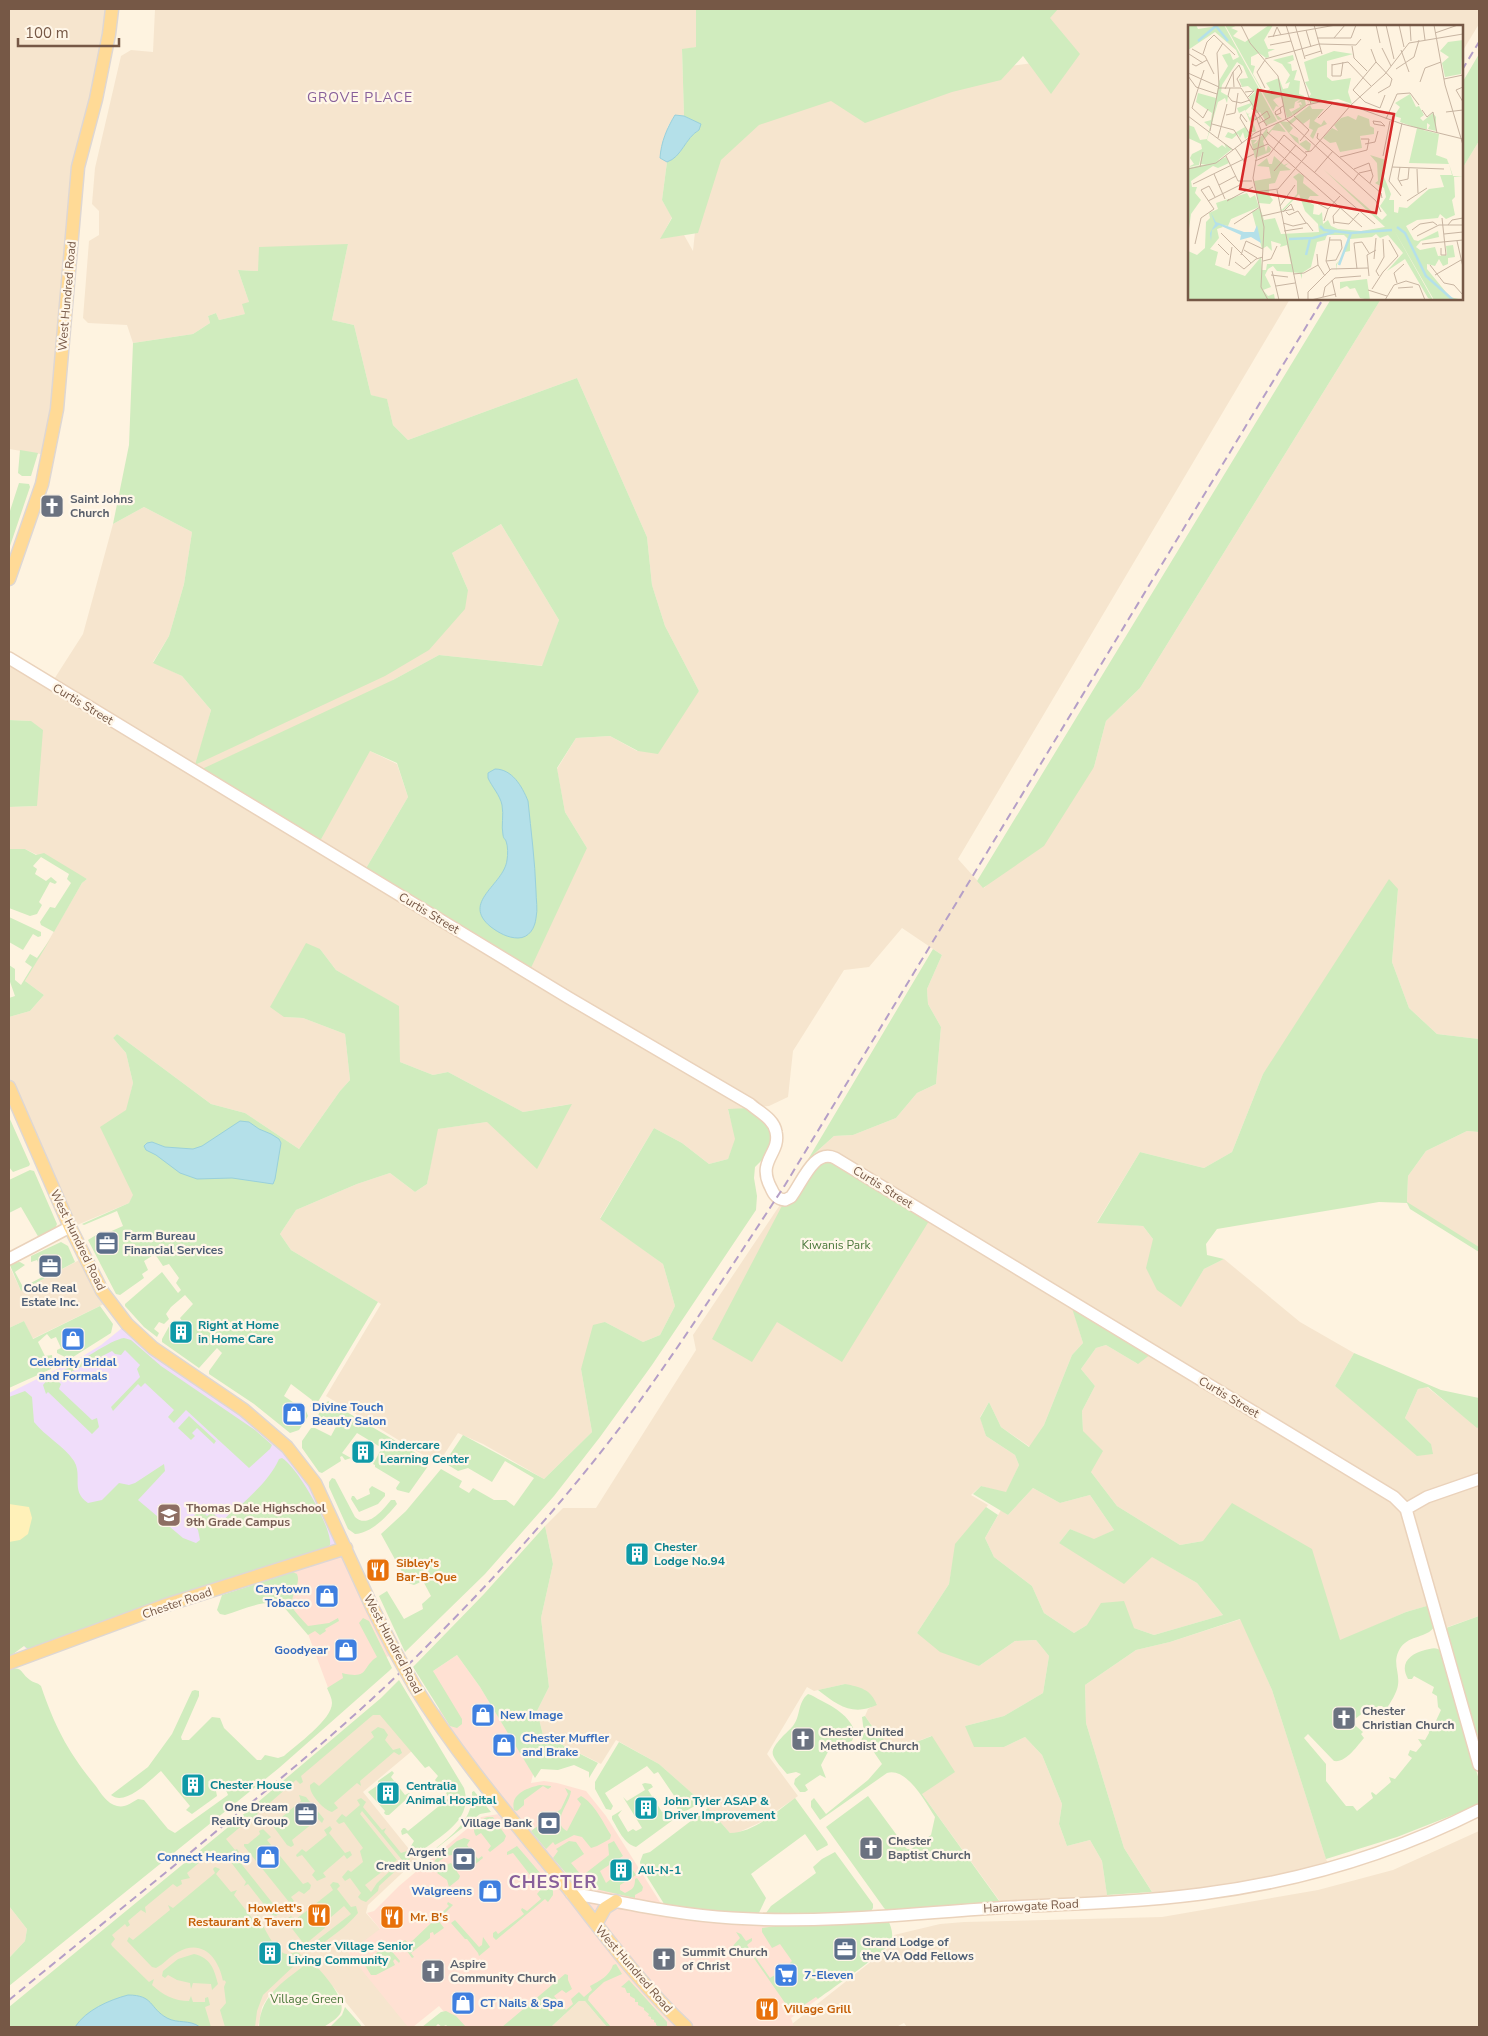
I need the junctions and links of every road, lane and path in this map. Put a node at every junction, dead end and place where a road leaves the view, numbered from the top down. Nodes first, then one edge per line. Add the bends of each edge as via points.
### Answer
1 (112, 9) edge
2 (9, 579) edge
3 (9, 658) edge
4 (9, 1087) edge
5 (70, 1227) junction
6 (9, 1259) edge
7 (1479, 1479) edge
8 (1406, 1509) junction
9 (346, 1548) junction
10 (9, 1663) edge
11 (1479, 1765) edge
12 (1479, 1810) edge
13 (572, 1893) junction
14 (616, 1901) junction
15 (596, 1924) junction
16 (686, 2027) edge

1 - 2 main road, West Hundred Road via 96,99 78,167 57,409 42,484
3 - 8 street, Curtis Street via 554,989 750,1104 768,1118 775,1129 776,1141 767,1163 766,1176 774,1194 785,1200 791,1197 814,1162 821,1157 829,1156 840,1161 1394,1497
4 - 5 main road, West Hundred Road
5 - 6 street
5 - 9 main road, West Hundred Road via 102,1291 127,1324 153,1348 244,1410 287,1447 315,1483
7 - 8 street via 1427,1497
8 - 11 street
9 - 10 main road, Chester Road via 166,1605
9 - 13 main road, West Hundred Road, bridge via 372,1609 415,1687 456,1749
12 - 14 street, Harrowgate Road via 1400,1846 1349,1863 1262,1884 1191,1895 764,1920 701,1915
13 - 14 street, Harrowgate Road
13 - 15 main road, West Hundred Road
14 - 15 main road via 604,1908
15 - 16 main road, West Hundred Road

